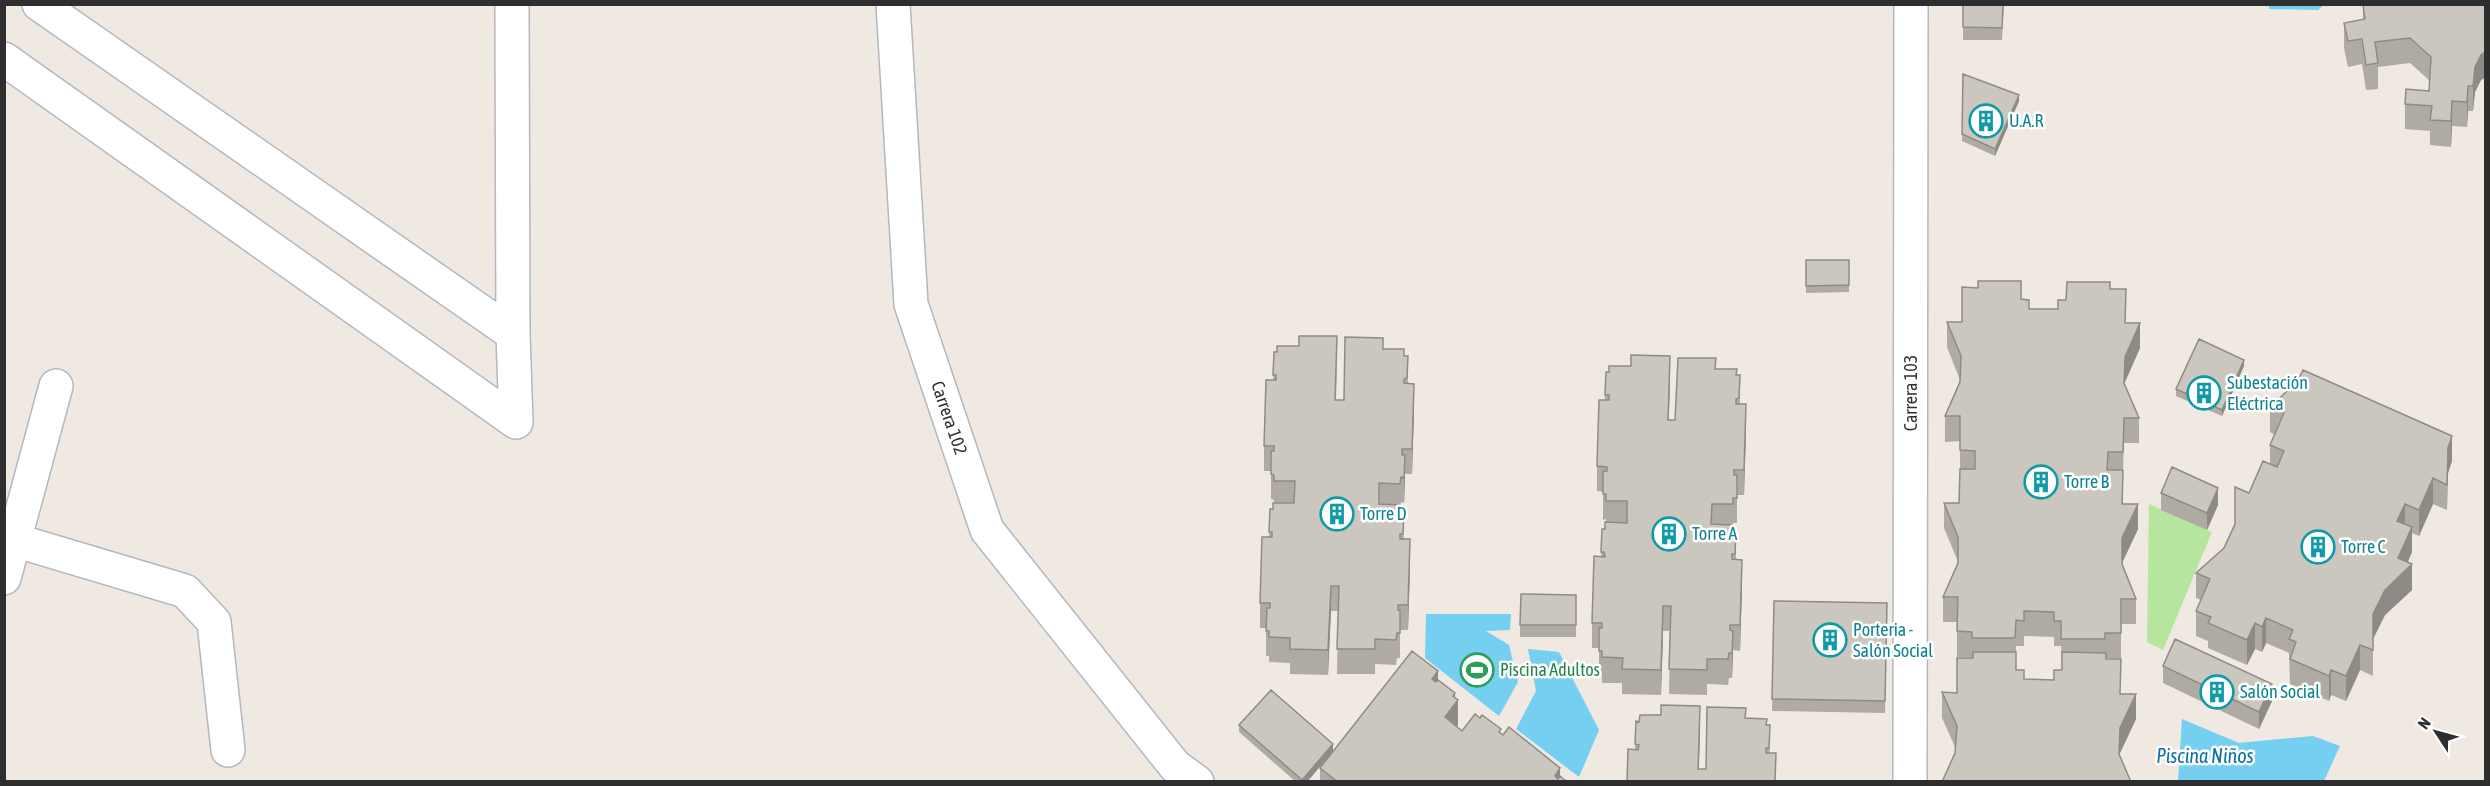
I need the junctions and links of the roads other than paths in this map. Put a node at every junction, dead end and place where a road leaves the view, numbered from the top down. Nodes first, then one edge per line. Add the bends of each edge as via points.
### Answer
1 (39, 4) edge
2 (512, 4) edge
3 (893, 4) edge
4 (1911, 4) edge
5 (4, 59) edge
6 (513, 334) junction
7 (56, 386) dead end
8 (9, 538) edge
9 (4, 578) edge
10 (228, 750) dead end
11 (1186, 774) edge
12 (1910, 782) edge

1 - 6 street
2 - 6 street
3 - 11 street, Carrera 102 via 911,304 987,530
4 - 12 street, Carrera 103
5 - 6 street via 516,423
7 - 8 street
8 - 9 street
8 - 10 street via 185,591 214,622

